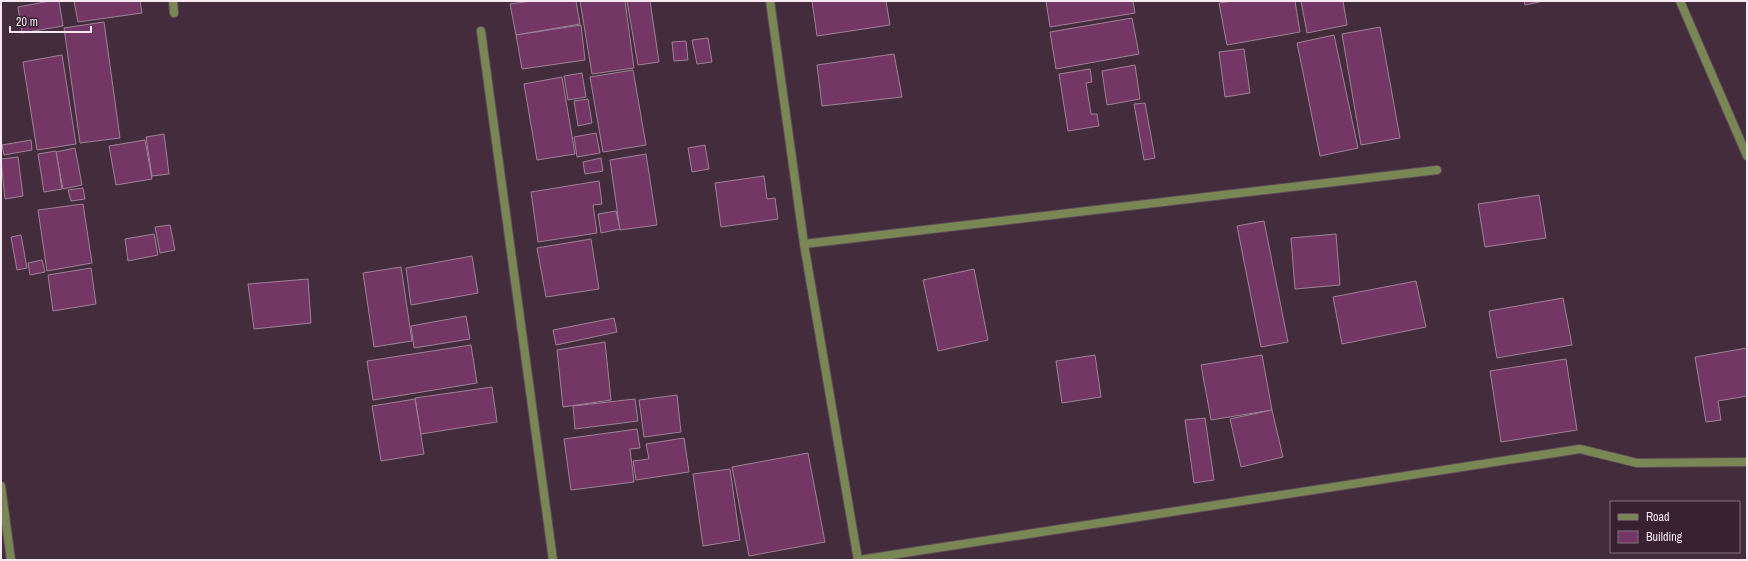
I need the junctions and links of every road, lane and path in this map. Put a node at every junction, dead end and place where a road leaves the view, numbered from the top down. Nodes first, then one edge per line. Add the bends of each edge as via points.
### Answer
1 (173, 1) edge
2 (770, 1) edge
3 (1680, 1) edge
4 (174, 13) dead end
5 (481, 31) dead end
6 (1747, 156) edge
7 (1436, 170) dead end
8 (804, 244) junction
9 (1747, 462) edge
10 (1, 486) edge
11 (11, 560) edge
12 (553, 560) edge
13 (859, 560) edge

1 - 4 street
2 - 8 street
3 - 6 street
5 - 12 street
7 - 8 street
8 - 13 street
9 - 13 street via 1636,462 1580,448
10 - 11 street

